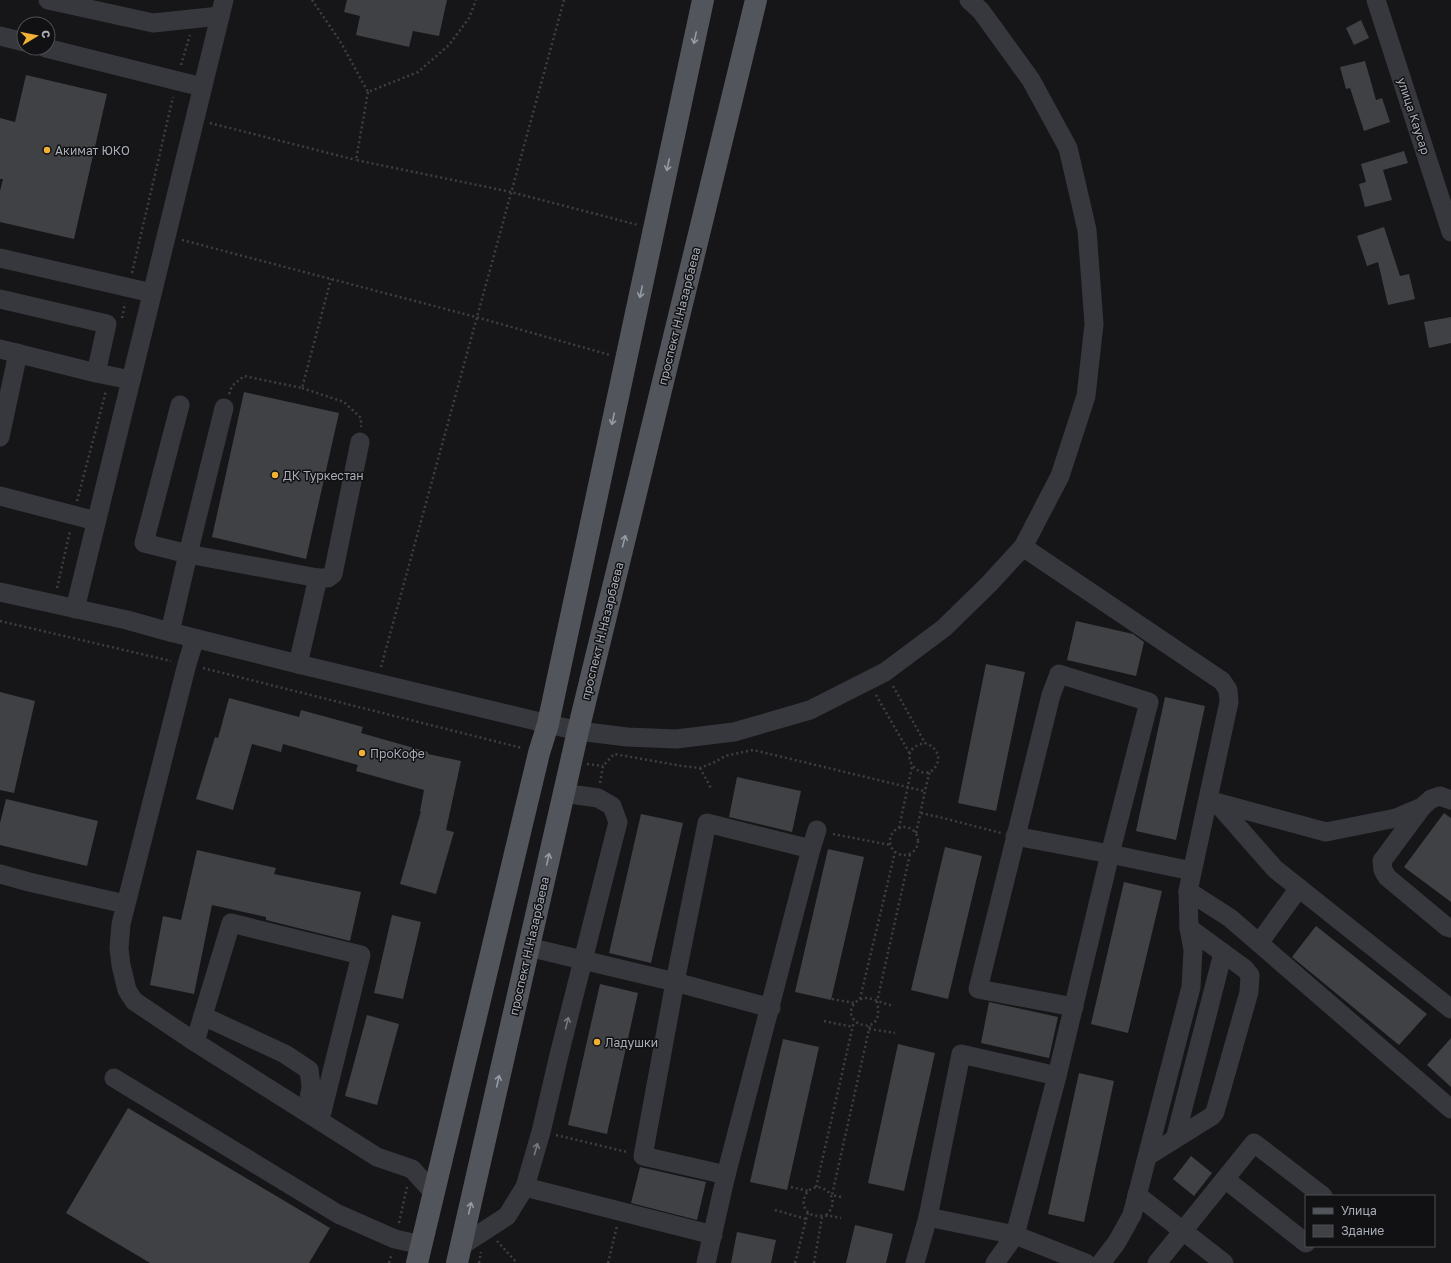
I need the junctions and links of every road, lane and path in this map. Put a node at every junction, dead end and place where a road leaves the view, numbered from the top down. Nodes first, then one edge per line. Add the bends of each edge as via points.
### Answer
1 (48, 0) edge
2 (312, 0) edge
3 (476, 0) edge
4 (564, 0) edge
5 (704, 0) edge
6 (756, 0) edge
7 (969, 0) edge
8 (1376, 0) edge
9 (222, 8) edge
10 (0, 36) edge
11 (16, 40) edge
12 (56, 50) edge
13 (202, 87) junction
14 (368, 92) junction
15 (194, 119) junction
16 (356, 160) junction
17 (511, 192) junction
18 (654, 229) junction
19 (1451, 232) edge
20 (166, 236) junction
21 (0, 258) edge
22 (331, 279) junction
23 (152, 293) junction
24 (0, 299) edge
25 (476, 317) junction
26 (0, 349) edge
27 (18, 353) junction
28 (626, 359) junction
29 (96, 373) junction
30 (131, 380) junction
31 (302, 388) junction
32 (180, 405) dead end
33 (224, 408) joint
34 (0, 438) edge
35 (360, 442) joint
36 (0, 496) edge
37 (96, 521) junction
38 (1023, 547) junction
39 (188, 554) junction
40 (318, 578) junction
41 (0, 592) edge
42 (75, 609) junction
43 (0, 621) edge
44 (170, 632) junction
45 (196, 638) junction
46 (187, 664) junction
47 (298, 664) junction
48 (885, 672) junction
49 (868, 680) junction
50 (376, 682) junction
51 (548, 724) junction
52 (578, 731) junction
53 (925, 744) junction
54 (539, 753) junction
55 (910, 754) junction
56 (912, 766) junction
57 (700, 768) junction
58 (930, 771) junction
59 (907, 787) junction
60 (711, 788) dead end
61 (924, 791) junction
62 (563, 793) junction
63 (598, 798) junction
64 (1451, 800) edge
65 (1213, 801) junction
66 (1422, 807) junction
67 (921, 813) junction
68 (899, 828) junction
69 (817, 830) joint
70 (916, 833) junction
71 (1015, 836) junction
72 (890, 845) junction
73 (811, 849) junction
74 (895, 852) junction
75 (910, 854) junction
76 (1110, 854) junction
77 (1192, 871) junction
78 (0, 874) edge
79 (1299, 888) junction
80 (1188, 891) junction
81 (125, 904) junction
82 (1189, 928) junction
83 (1451, 928) edge
84 (1259, 943) junction
85 (528, 947) junction
86 (1223, 953) junction
87 (583, 960) junction
88 (675, 982) junction
89 (832, 999) dead end
90 (860, 999) junction
91 (877, 1002) junction
92 (854, 1004) junction
93 (892, 1005) dead end
94 (1074, 1007) junction
95 (770, 1008) junction
96 (1451, 1009) edge
97 (203, 1016) junction
98 (824, 1021) dead end
99 (854, 1021) junction
100 (870, 1027) junction
101 (852, 1028) junction
102 (895, 1033) dead end
103 (196, 1042) junction
104 (1057, 1076) junction
105 (114, 1078) dead end
106 (1451, 1108) edge
107 (314, 1116) junction
108 (541, 1132) junction
109 (1175, 1139) junction
110 (643, 1156) junction
111 (1148, 1156) junction
112 (412, 1169) junction
113 (726, 1175) junction
114 (1225, 1180) junction
115 (525, 1187) junction
116 (791, 1187) dead end
117 (816, 1187) junction
118 (808, 1191) junction
119 (434, 1193) junction
120 (832, 1195) junction
121 (1137, 1195) junction
122 (1322, 1195) edge
123 (841, 1197) dead end
124 (775, 1210) dead end
125 (620, 1211) junction
126 (808, 1212) junction
127 (826, 1215) junction
128 (822, 1216) junction
129 (928, 1217) junction
130 (840, 1218) dead end
131 (806, 1219) junction
132 (1184, 1231) junction
133 (713, 1235) junction
134 (1015, 1235) junction
135 (395, 1239) junction
136 (1305, 1242) edge
137 (419, 1254) edge
138 (459, 1254) edge
139 (389, 1263) edge
140 (608, 1263) edge
141 (706, 1263) edge
142 (795, 1263) edge
143 (814, 1263) edge
144 (915, 1263) edge
145 (996, 1263) edge
146 (1086, 1263) edge
147 (1101, 1263) edge
148 (1157, 1263) edge
149 (1224, 1263) edge

1 - 9 street via 153,23
2 - 14 path via 340,41
3 - 14 path via 469,18 449,46 418,72
4 - 17 path
5 -> 18 main road
52 -> 6 main road, проспект Н.Назарбаева
7 - 38 street via 981,11 1031,80 1068,148 1087,230 1094,324 1086,396 1060,476
8 - 19 street, улица Каусар
9 - 13 street
10 - 11 street
12 - 13 street
13 - 15 street
14 - 16 path
15 - 16 path
15 - 20 street
16 - 17 path
17 - 18 path
17 - 25 path
18 -> 28 main road
20 - 22 path
20 - 23 street
21 - 23 street
22 - 25 path
22 - 31 path
23 - 30 street
24 - 29 street via 107,324
25 - 28 path
25 - 50 path
26 - 27 street
27 - 29 street
27 - 34 street
28 -> 51 main road
29 - 30 street
30 - 37 street
31 - 33 path via 244,376 232,386
31 - 35 path via 344,402 362,418
32 - 39 street via 144,543
33 - 39 street
35 - 40 street via 333,574 328,578
36 - 37 street
37 - 42 street
38 - 48 street via 944,628
38 - 65 street via 1222,682 1228,690 1229,702
39 - 40 street
39 - 44 street
40 - 47 street
41 - 42 street
42 - 44 street
43 - 46 path
44 - 45 street
45 - 46 street
45 - 47 street
46 - 54 path
46 - 81 street
47 - 50 street
48 - 49 street
48 - 53 path
49 - 52 street via 810,710 734,732 676,739
49 - 55 path
50 - 51 street
51 - 52 street
51 - 54 main road
52 - 62 main road, проспект Н.Назарбаева
53 - 55 path via 913,748
53 - 58 path via 931,745 938,756 935,768
54 - 119 main road
55 - 56 path
56 - 58 path via 923,773
56 - 59 path
57 - 59 path via 725,756 752,750
57 - 60 path
57 - 63 path via 614,754 603,766
58 - 61 path
59 - 61 path
59 - 68 path
61 - 67 path
62 - 63 street
85 -> 62 main road, проспект Н.Назарбаева
63 - 87 street via 612,806 618,822
64 - 66 street via 1440,796 1431,799
65 - 66 street via 1326,832 1396,818
65 - 77 street
65 - 79 street via 1275,869
66 - 83 street via 1382,861 1383,870 1387,877
67 - 70 path
67 - 71 path
68 - 70 path via 910,828
68 - 72 path via 894,830 890,837
69 - 72 path
69 - 73 street
70 - 75 path via 916,849
71 - 76 street
71 - 76 street via 1051,695 1059,674 1149,702
71 - 94 street via 978,989
72 - 74 path
73 - 88 street via 707,823
73 - 95 street
74 - 75 path via 902,855
74 - 90 path
75 - 91 path
76 - 77 street
76 - 94 street
77 - 80 street
78 - 81 street
79 - 84 street
79 - 96 street
80 - 82 street
80 - 84 street via 1230,918
81 - 103 street via 119,948 127,990 134,1001
82 - 86 street
82 - 111 street via 1193,950 1191,987
84 - 106 street
85 - 87 street
138 -> 85 main road, проспект Н.Назарбаева
86 - 109 street
86 - 109 street via 1245,968 1250,975 1249,992 1215,1112
87 - 88 street
108 -> 87 street
88 - 95 street
88 - 110 street
89 - 92 path
90 - 91 path via 868,998
90 - 92 path
91 - 93 path
91 - 100 path via 877,1020
92 - 99 path via 851,1013
94 - 104 street
95 - 113 street
97 - 103 street
97 - 107 street via 285,1054 309,1070
97 - 107 street via 231,923 361,955
98 - 101 path
99 - 100 path
99 - 101 path
100 - 102 path
100 - 120 path
101 - 117 path
103 - 107 street
104 - 129 street via 961,1054
104 - 134 street
105 - 135 street via 338,1214
107 - 112 street via 377,1157
108 - 110 path
115 -> 108 street
109 - 111 street
110 - 113 street
111 - 121 street
112 - 119 street
112 - 135 path
113 - 133 street
114 - 122 street via 1254,1143
114 - 132 street
114 - 136 street
115 - 125 street
115 - 138 street via 507,1216
116 - 118 path
117 - 118 path
117 - 120 path via 825,1188
118 - 126 path via 804,1198 804,1206
119 - 137 main road
120 - 123 path
120 - 127 path via 833,1204
121 - 132 street
121 - 147 street via 1132,1215 1117,1242
124 - 131 path
125 - 133 street
125 - 140 path
126 - 128 path via 814,1216
126 - 131 path
127 - 128 path
127 - 130 path
128 - 143 path
129 - 134 street
129 - 144 street
131 - 142 path
132 - 148 street
132 - 149 street
133 - 141 street
134 - 145 street
134 - 146 street
135 - 137 street
135 - 139 path

